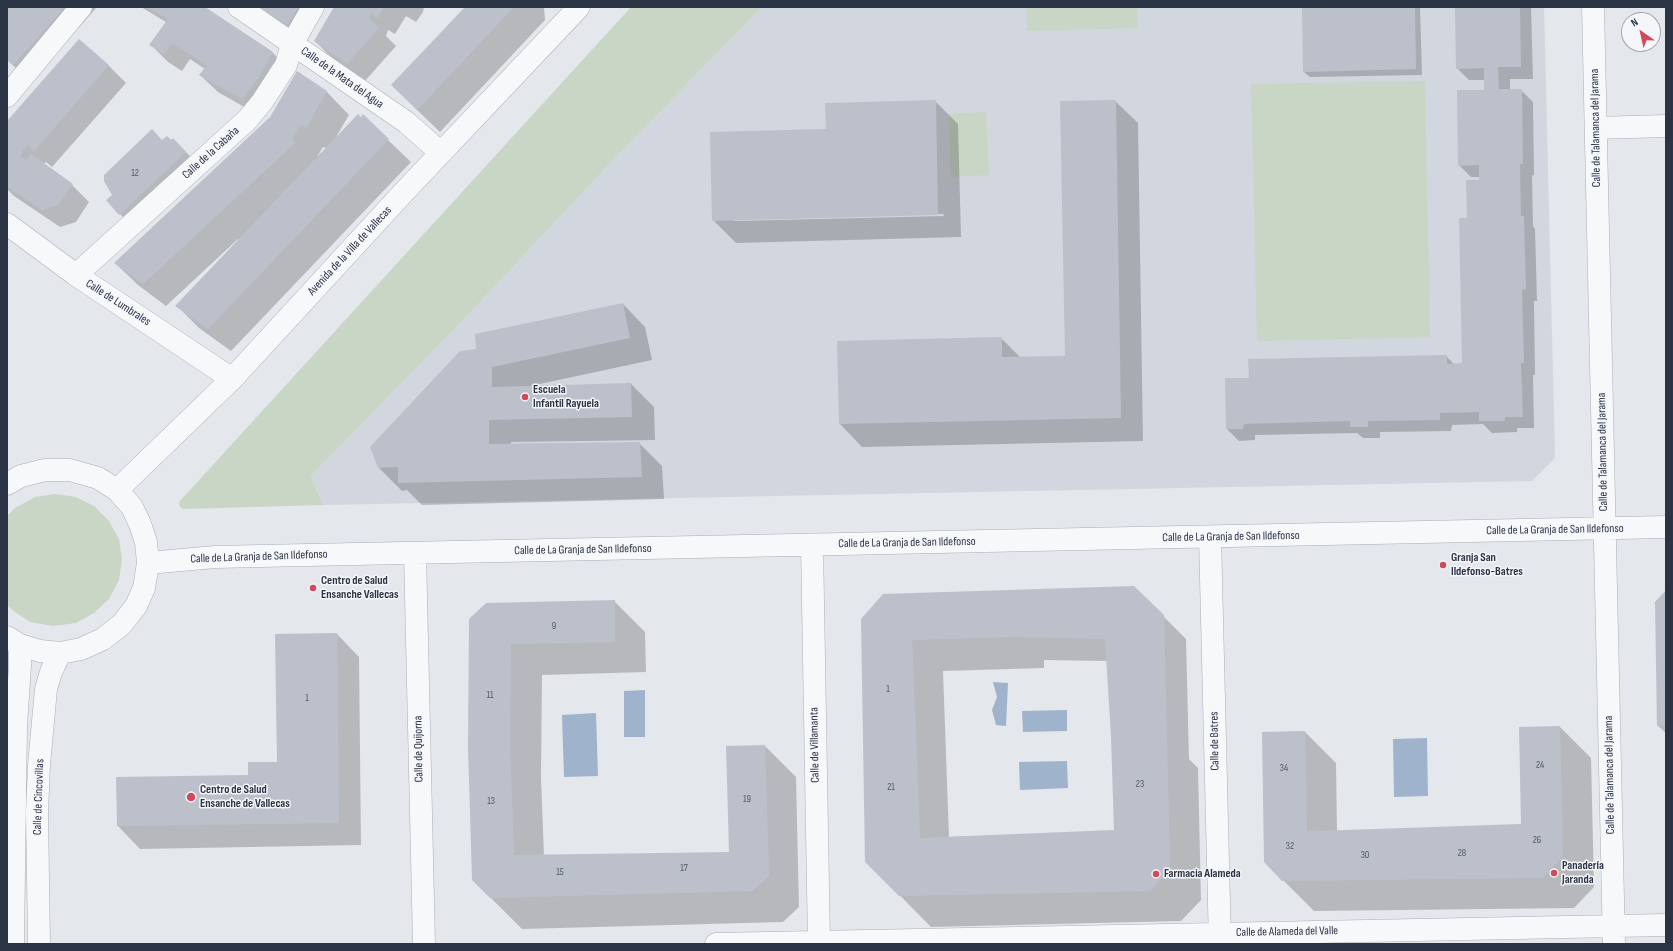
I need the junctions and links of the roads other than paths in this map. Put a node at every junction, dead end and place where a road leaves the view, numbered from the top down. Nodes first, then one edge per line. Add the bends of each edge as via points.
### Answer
1 (81, 7) edge
2 (239, 7) edge
3 (313, 7) edge
4 (579, 7) edge
5 (1594, 7) edge
6 (292, 44) junction
7 (7, 96) edge
8 (1666, 126) edge
9 (1596, 128) junction
10 (441, 153) junction
11 (7, 224) edge
12 (76, 275) junction
13 (232, 379) junction
14 (7, 484) edge
15 (117, 490) junction
16 (1666, 527) edge
17 (1605, 528) junction
18 (1210, 537) junction
19 (812, 545) junction
20 (415, 553) junction
21 (148, 563) junction
22 (13, 641) edge
23 (60, 652) junction
24 (1666, 925) edge
25 (1614, 935) edge
26 (1220, 939) edge
27 (818, 943) edge
28 (13, 944) edge
29 (39, 944) edge
30 (424, 944) edge
31 (716, 944) edge

1 - 7 street
2 - 6 street, Calle de la Mata del Agua
3 - 6 street, Calle de la Cabaña
4 - 10 street, Avenida de la Villa de Vallecas
5 - 9 street, Calle de Talamanca del Jarama
6 - 10 street, Calle de la Mata del Agua via 406,122
6 - 12 street, Calle de la Cabaña via 286,65 247,120
8 - 9 street
9 - 17 street, Calle de Talamanca del Jarama
10 - 13 street, Avenida de la Villa de Vallecas
11 - 12 street, Calle de Lumbrales
12 - 13 street, Calle de Lumbrales
13 - 15 street, Avenida de la Villa de Vallecas
14 - 15 street via 21,476 44,470 70,470 98,478
15 - 21 street via 132,507 140,524 146,542
16 - 17 street, Calle de La Granja de San Ildefonso
17 - 18 street, Calle de La Granja de San Ildefonso
17 - 25 street, Calle de Talamanca del Jarama
18 - 19 street, Calle de La Granja de San Ildefonso
18 - 26 street, Calle de Batres
19 - 20 street, Calle de La Granja de San Ildefonso
19 - 27 street, Calle de Villamanta
20 - 21 street, Calle de La Granja de San Ildefonso via 216,557
20 - 30 street, Calle de Quijorna
21 - 23 street via 144,588 136,606 122,624 103,639 81,649
22 - 23 street via 40,651
22 - 28 street, Calle de Cincovillas
23 - 29 street, Calle de Cincovillas via 46,689 39,765
24 - 25 street, Calle de Alameda del Valle
25 - 26 street, Calle de Alameda del Valle
26 - 27 street, Calle de Alameda del Valle
27 - 31 street, Calle de Alameda del Valle

